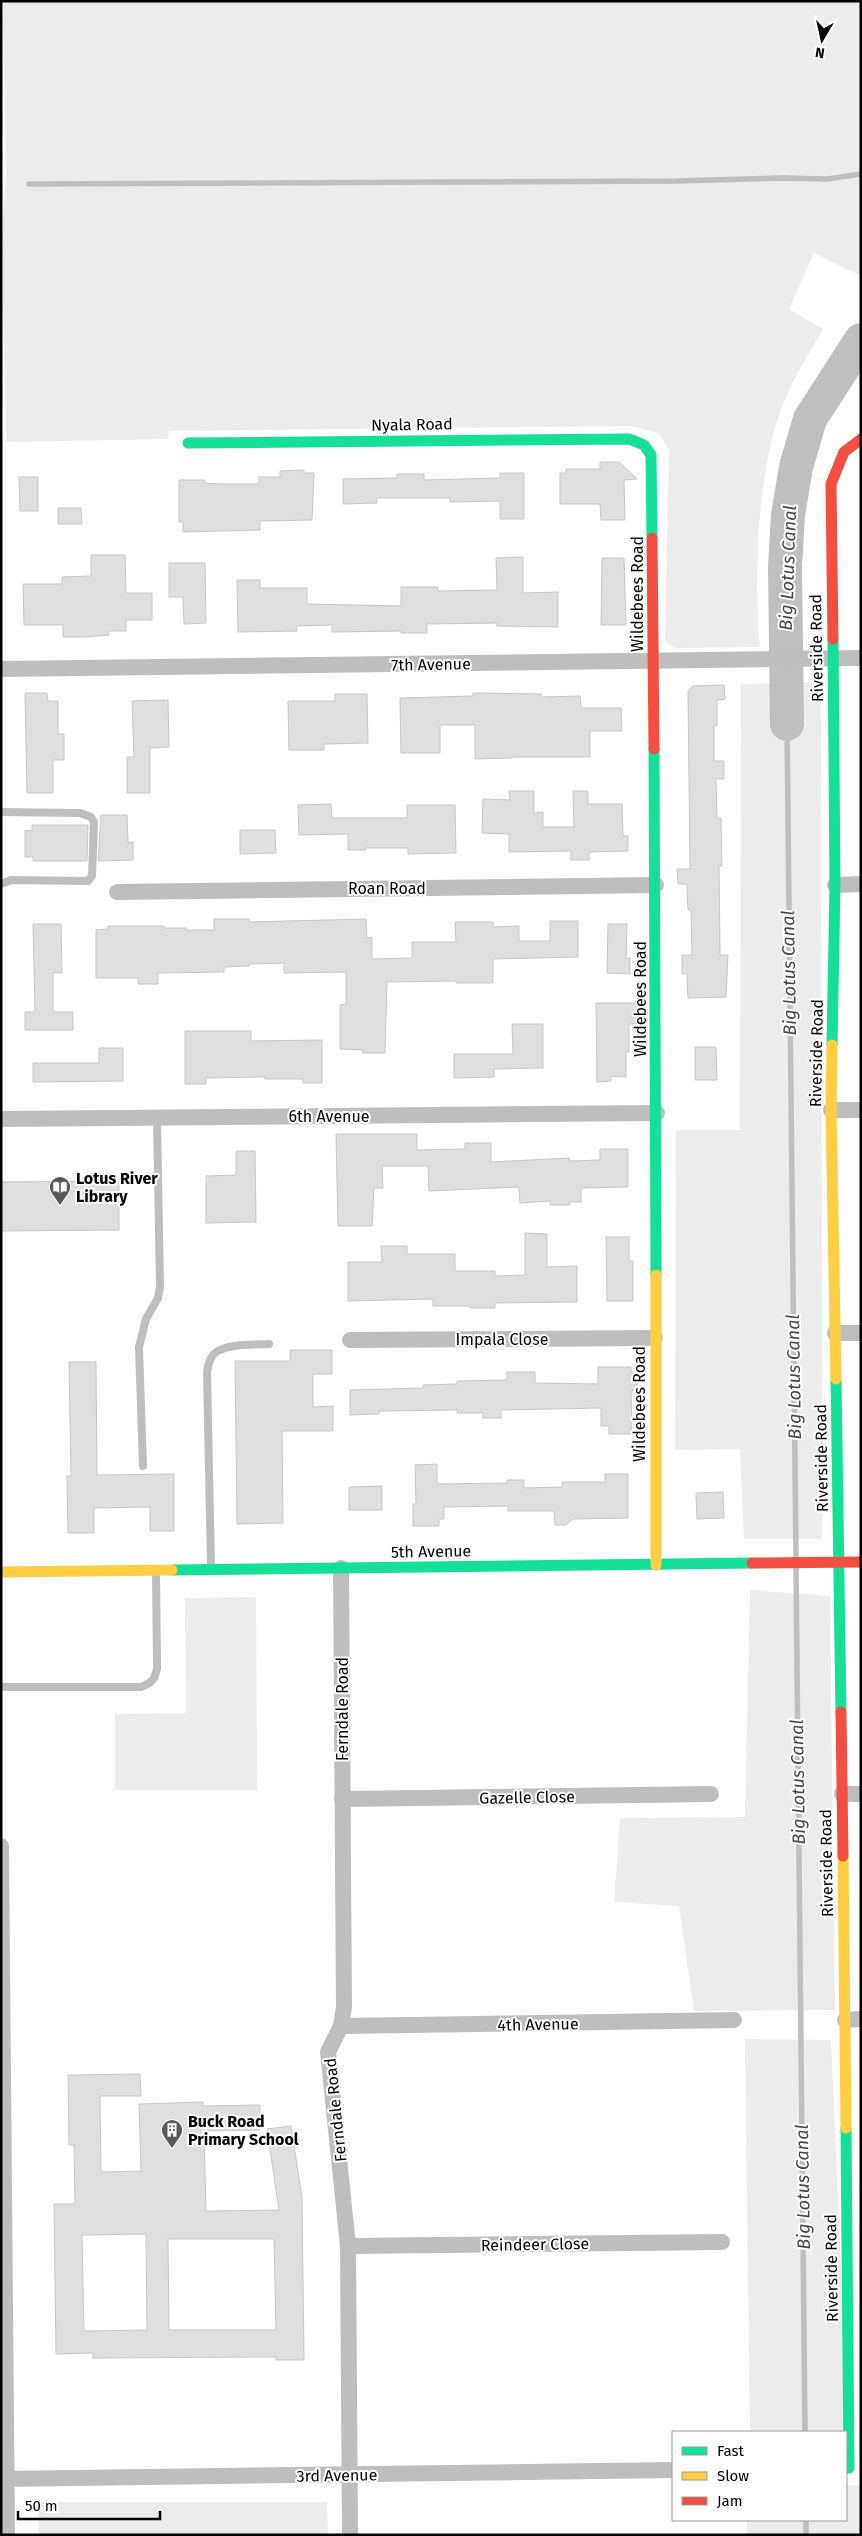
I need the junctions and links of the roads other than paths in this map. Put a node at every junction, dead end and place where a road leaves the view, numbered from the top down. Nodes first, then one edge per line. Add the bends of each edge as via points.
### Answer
1 (861, 439) edge
2 (636, 440) joint
3 (188, 443) dead end
4 (861, 658) edge
5 (832, 659) junction
6 (654, 661) junction
7 (1, 669) edge
8 (1, 812) edge
9 (1, 884) edge
10 (835, 884) junction
11 (861, 884) edge
12 (656, 886) junction
13 (117, 892) dead end
14 (832, 1110) junction
15 (861, 1110) edge
16 (657, 1113) junction
17 (157, 1118) junction
18 (1, 1119) edge
19 (836, 1333) junction
20 (861, 1333) edge
21 (655, 1338) junction
22 (350, 1340) dead end
23 (269, 1344) dead end
24 (143, 1466) dead end
25 (839, 1562) junction
26 (861, 1562) edge
27 (656, 1564) junction
28 (341, 1568) junction
29 (211, 1569) junction
30 (156, 1570) junction
31 (1, 1572) edge
32 (1, 1687) edge
33 (711, 1794) dead end
34 (842, 1794) junction
35 (861, 1794) edge
36 (342, 1799) junction
37 (1, 1846) edge
38 (853, 2019) edge
39 (734, 2020) dead end
40 (341, 2026) junction
41 (2, 2028) edge
42 (722, 2242) dead end
43 (854, 2244) edge
44 (348, 2246) junction
45 (852, 2468) edge
46 (672, 2470) edge
47 (350, 2475) junction
48 (4, 2479) edge
49 (7, 2535) edge
50 (350, 2535) edge

1 - 5 street, Riverside Road via 844,452 831,484
2 - 3 street, Nyala Road
2 - 6 street, Wildebees Road via 649,451 652,466
4 - 5 street, 7th Avenue
5 - 6 street, 7th Avenue
5 - 10 street, Riverside Road
6 - 7 street, 7th Avenue
6 - 12 street, Wildebees Road
8 - 9 lane via 80,814 92,817 94,822 92,876 88,881 11,880
10 - 11 street
10 - 14 street, Riverside Road
12 - 13 street, Roan Road
12 - 16 street, Wildebees Road
14 - 15 street
14 - 19 street, Riverside Road
16 - 17 street, 6th Avenue
16 - 21 street, Wildebees Road
17 - 18 street, 6th Avenue
17 - 24 lane via 160,1287 158,1298 146,1319 139,1347
19 - 20 street
19 - 25 street, Riverside Road
21 - 22 street, Impala Close
21 - 27 street, Wildebees Road
23 - 29 lane via 225,1348 214,1354 209,1362
25 - 26 street, 5th Avenue
25 - 27 street, 5th Avenue
25 - 34 street, Riverside Road
27 - 28 street, 5th Avenue
28 - 29 street, 5th Avenue
28 - 36 street, Ferndale Road
29 - 30 street, 5th Avenue
30 - 31 street, 5th Avenue
30 - 32 lane via 157,1668 150,1684
33 - 36 street, Gazelle Close
34 - 35 street
34 - 38 street, Riverside Road
36 - 40 street, Ferndale Road via 344,2007
37 - 41 street
38 - 43 street, Riverside Road
39 - 40 street, 4th Avenue
40 - 44 street, Ferndale Road via 328,2052
41 - 48 street
42 - 44 street, Reindeer Close
43 - 45 street, Riverside Road
44 - 47 street, Ferndale Road
46 - 47 street, 3rd Avenue
47 - 48 street, 3rd Avenue
47 - 50 street, Ferndale Road
48 - 49 street

